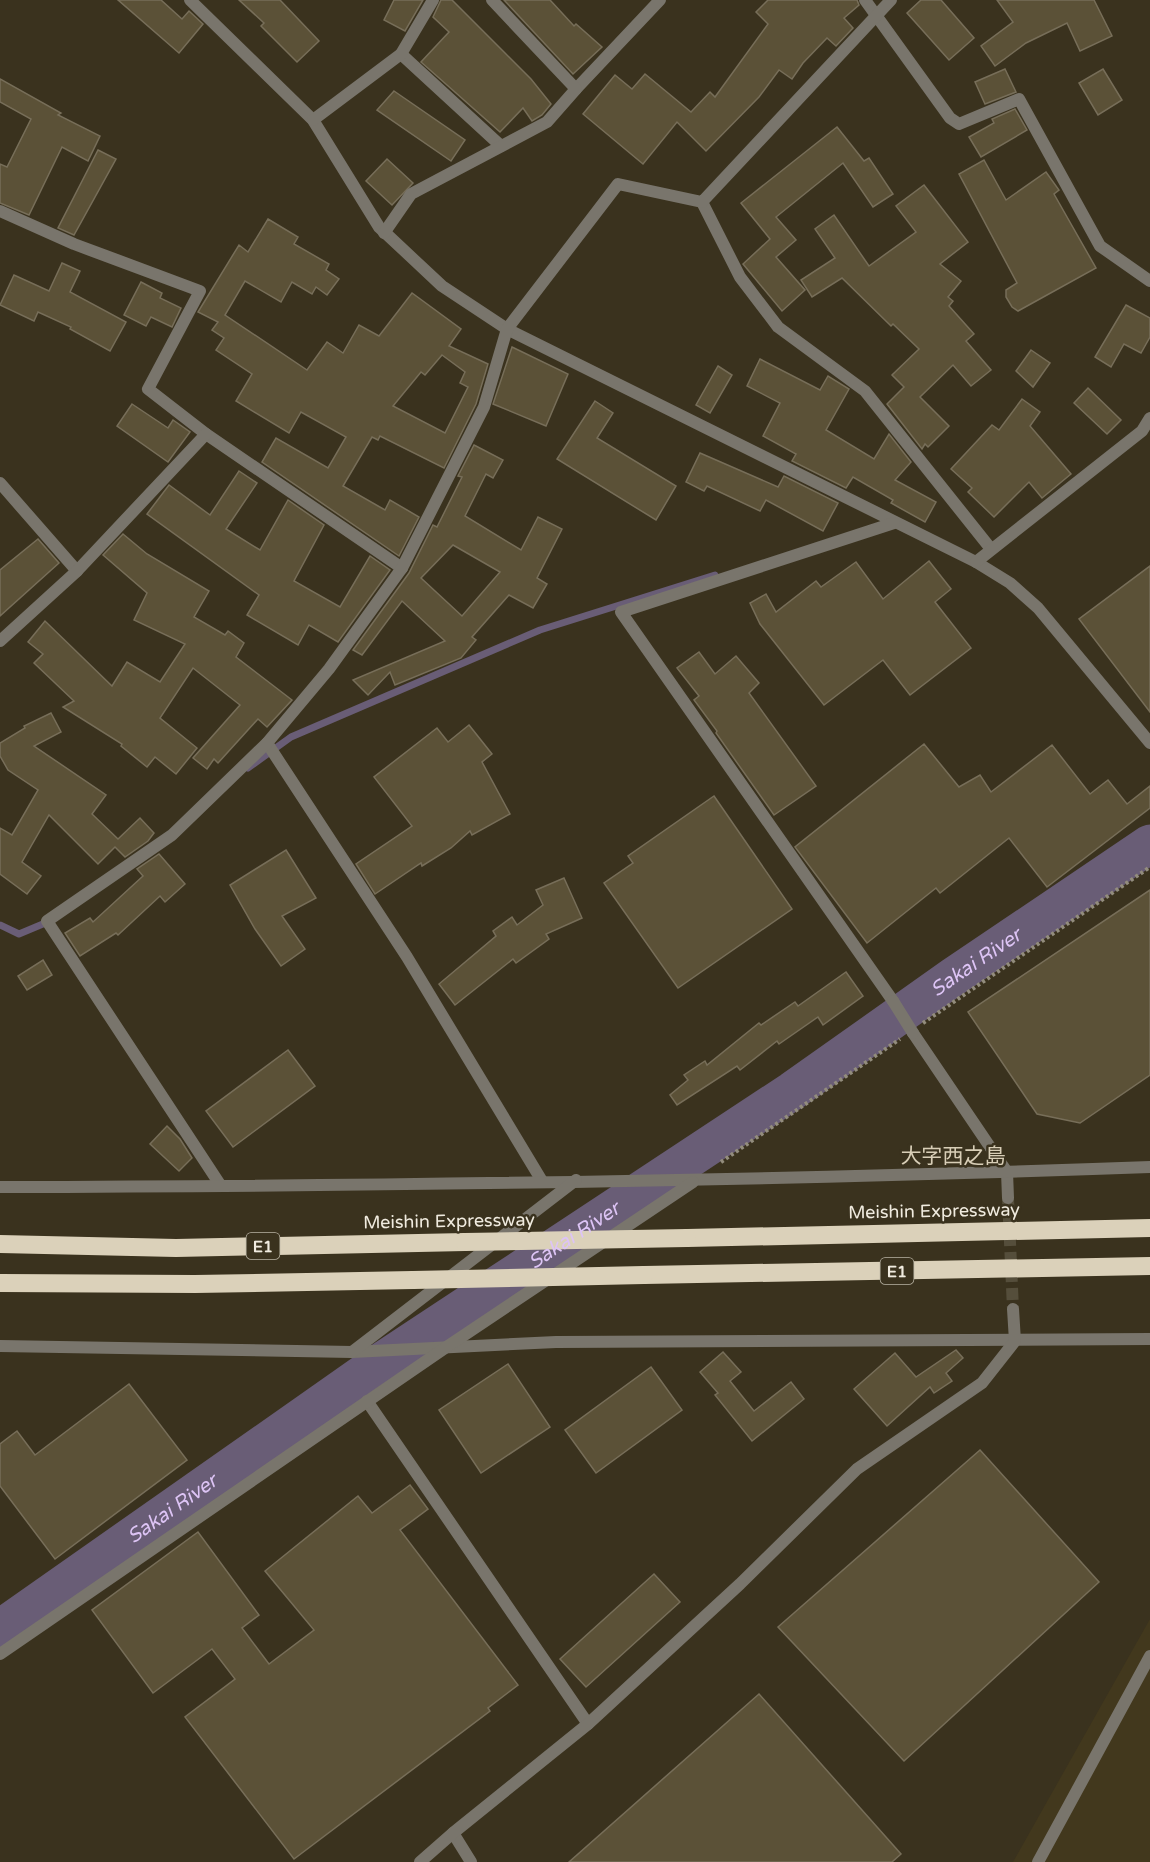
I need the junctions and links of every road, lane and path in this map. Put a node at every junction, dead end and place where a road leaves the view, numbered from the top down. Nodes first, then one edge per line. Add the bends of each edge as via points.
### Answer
1 (190, 0) edge
2 (433, 0) edge
3 (492, 0) edge
4 (660, 0) edge
5 (865, 0) edge
6 (891, 0) edge
7 (877, 17) junction
8 (401, 54) junction
9 (576, 89) junction
10 (313, 120) junction
11 (501, 146) junction
12 (702, 202) junction
13 (0, 211) edge
14 (384, 232) junction
15 (1150, 281) edge
16 (507, 329) junction
17 (1150, 418) edge
18 (206, 434) junction
19 (0, 483) edge
20 (894, 523) junction
21 (991, 549) junction
22 (976, 562) junction
23 (402, 568) junction
24 (77, 571) junction
25 (0, 641) edge
26 (267, 743) junction
27 (1150, 743) edge
28 (1150, 1167) edge
29 (1007, 1172) junction
30 (582, 1180) junction
31 (542, 1181) junction
32 (693, 1181) junction
33 (220, 1186) junction
34 (0, 1187) edge
35 (1008, 1198) tunnel mouth
36 (1150, 1228) edge
37 (0, 1244) edge
38 (1150, 1266) edge
39 (0, 1283) edge
40 (1013, 1309) tunnel mouth
41 (1150, 1339) edge
42 (1015, 1341) junction
43 (0, 1346) edge
44 (445, 1348) junction
45 (352, 1352) junction
46 (367, 1401) junction
47 (0, 1654) edge
48 (1150, 1656) edge
49 (588, 1724) junction
50 (453, 1833) junction
51 (420, 1862) edge
52 (471, 1862) edge
53 (1038, 1862) edge

1 - 10 street
2 - 8 street
3 - 9 street
4 - 9 street
5 - 7 street
6 - 7 street
7 - 12 street
7 - 15 street via 950,118 959,124 1019,99 1100,246
8 - 10 street
8 - 11 street
9 - 11 street via 547,122
10 - 14 street
11 - 14 street via 411,194
12 - 16 street via 618,184
12 - 21 street via 740,277 778,327 865,391
13 - 18 street via 74,244 200,291 148,389
14 - 16 street via 442,286
16 - 20 street
16 - 23 street via 484,407
17 - 21 street via 1142,430
18 - 23 street
18 - 24 street
19 - 24 street
20 - 22 street
20 - 29 street, bridge via 621,612 893,1001
21 - 22 street
22 - 27 street via 1010,583 1038,608
23 - 26 street via 329,669
24 - 25 street
26 - 31 street via 407,957
26 - 33 street via 172,835 47,921
28 - 29 street
29 - 32 street
29 - 35 street
30 - 31 street
30 - 32 street
30 - 45 street
31 - 33 street
32 - 44 street
33 - 34 street
36 - 37 highway, Meishin Expressway / E1, bridge via 176,1248
38 - 39 highway, E1, bridge via 413,1280
40 - 42 street
41 - 42 street
42 - 44 street via 556,1342
42 - 49 street via 982,1383 857,1469
43 - 45 street
44 - 45 street
44 - 46 street
46 - 47 street
46 - 49 street
48 - 53 street
49 - 50 street
50 - 51 street
50 - 52 street

